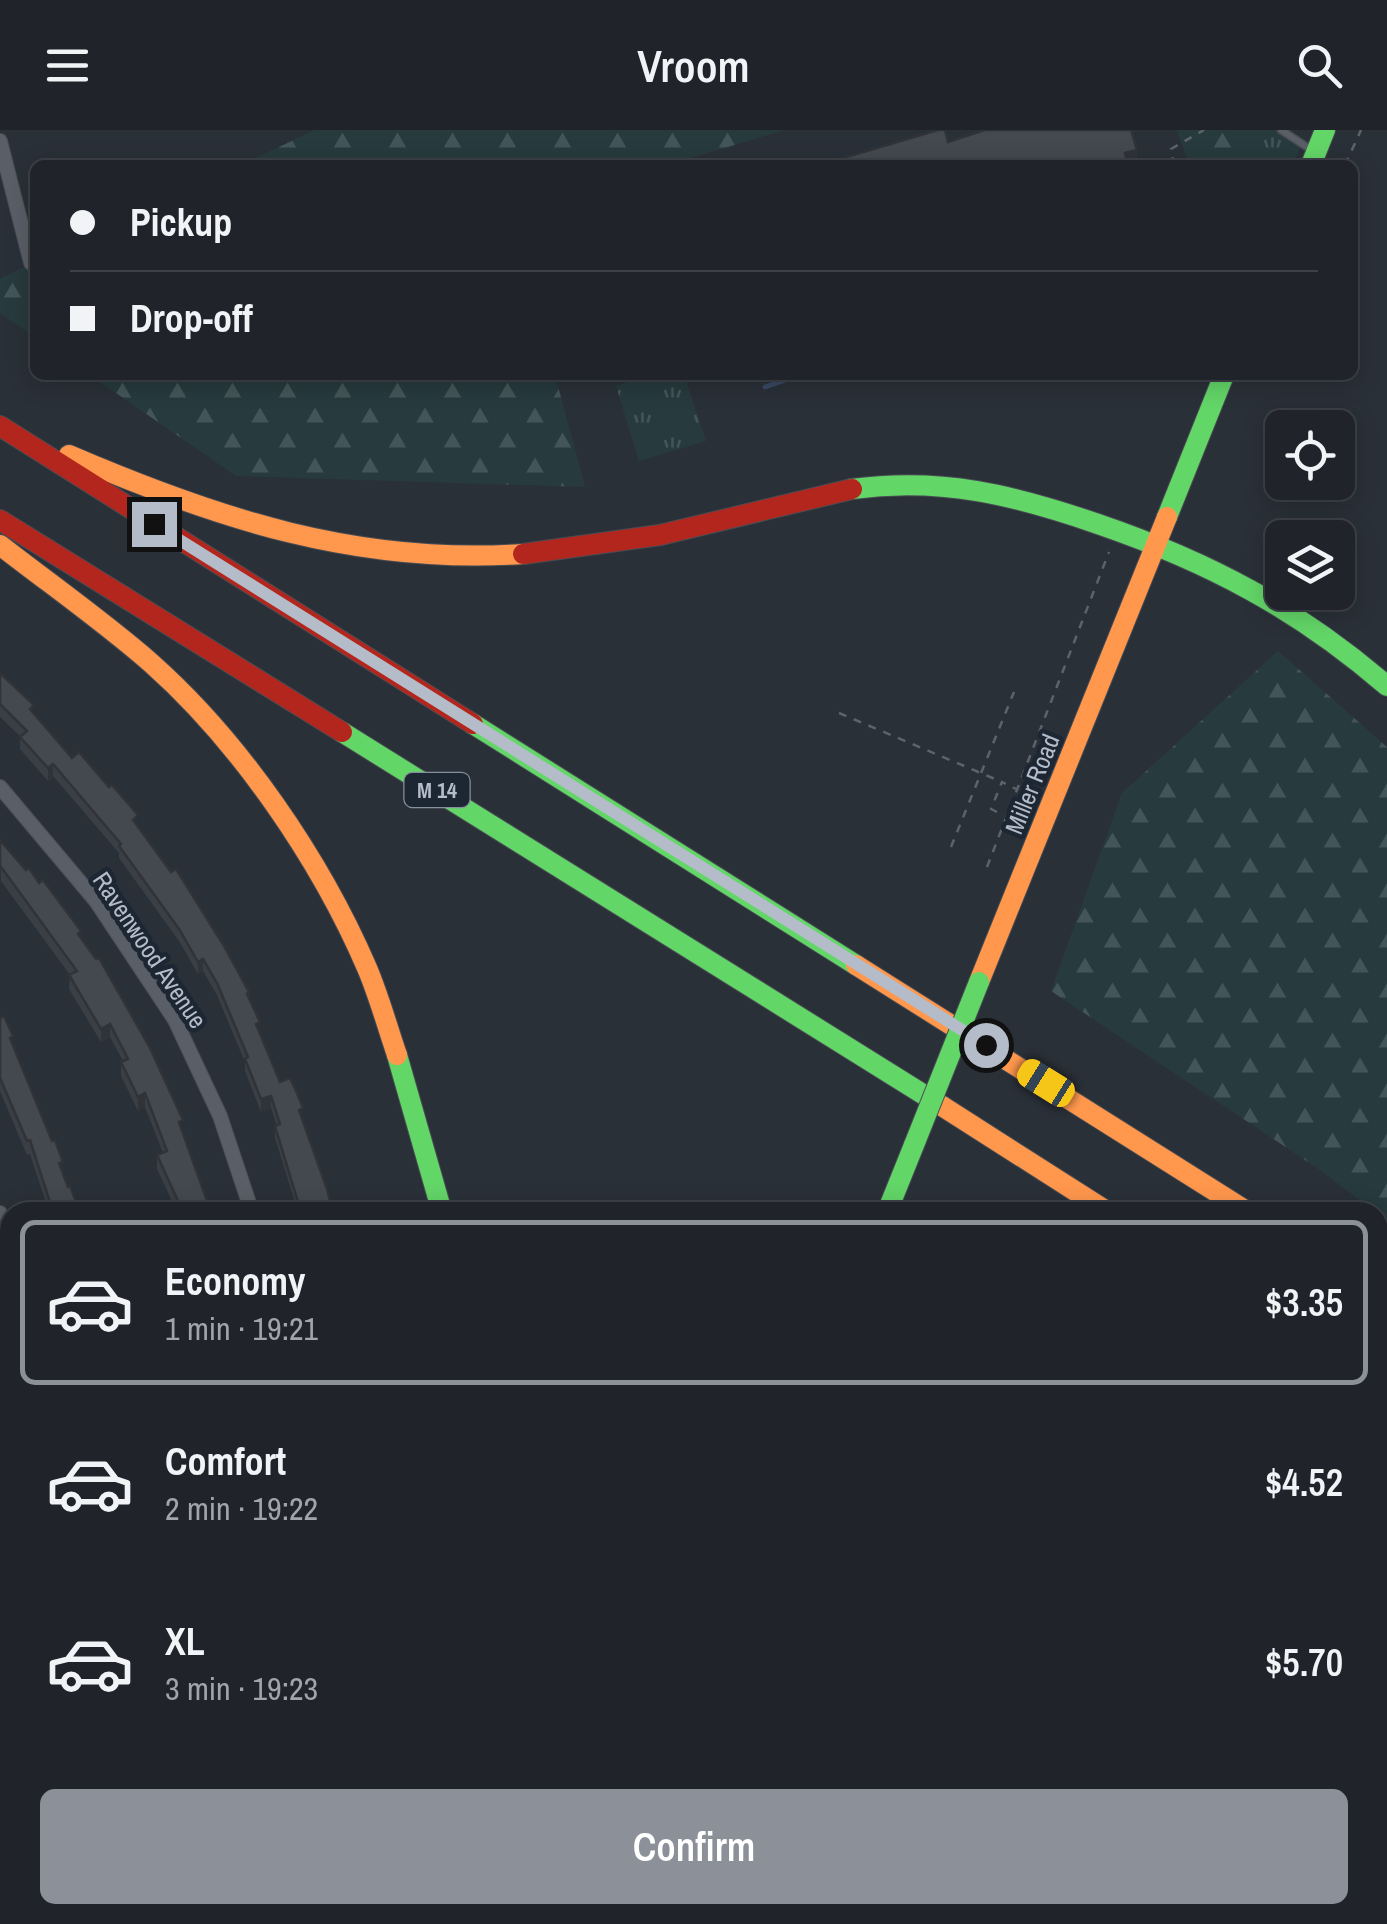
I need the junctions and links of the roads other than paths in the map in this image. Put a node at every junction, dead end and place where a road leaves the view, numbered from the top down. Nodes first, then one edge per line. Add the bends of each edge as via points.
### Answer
1 (1281, 130) edge
2 (1325, 130) edge
3 (0, 141) edge
4 (1313, 159) edge
5 (29, 230) edge
6 (1222, 380) edge
7 (0, 425) edge
8 (0, 520) edge
9 (1155, 542) junction
10 (0, 545) edge
11 (1387, 686) edge
12 (0, 786) edge
13 (249, 1202) edge
14 (439, 1202) edge
15 (890, 1202) edge
16 (1092, 1202) edge
17 (1232, 1202) edge

1 - 4 lane
2 - 4 main road
3 - 5 street
6 - 9 main road, Miller Road
7 - 9 main road via 232,521 357,548 446,556 621,545 846,490 895,485 1014,496
7 - 17 main road
8 - 16 main road, M 14
9 - 11 main road via 1252,585
9 - 15 main road, Miller Road, bridge
10 - 14 main road via 152,664 278,809 367,968
12 - 13 street, Ravenwood Avenue via 96,901 175,1020 220,1116

